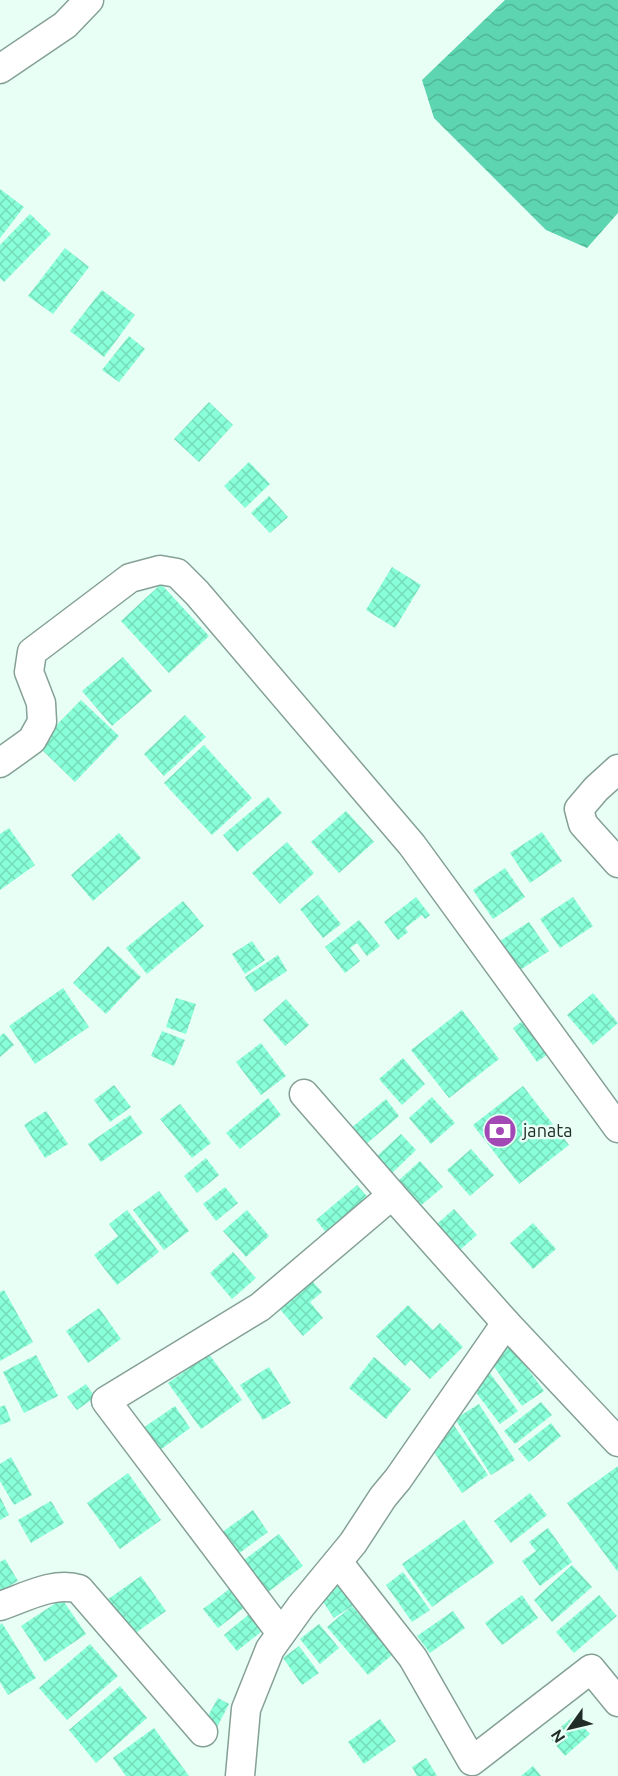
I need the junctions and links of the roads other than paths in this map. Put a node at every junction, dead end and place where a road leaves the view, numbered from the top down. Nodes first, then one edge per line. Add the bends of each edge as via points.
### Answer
1 (89, 0) edge
2 (0, 69) edge
3 (0, 763) edge
4 (618, 769) edge
5 (618, 863) edge
6 (304, 1094) dead end
7 (618, 1128) edge
8 (392, 1195) junction
9 (506, 1323) junction
10 (618, 1442) edge
11 (338, 1562) junction
12 (0, 1606) edge
13 (281, 1633) junction
14 (618, 1702) edge
15 (202, 1732) dead end
16 (240, 1776) edge

1 - 2 street via 65,25
3 - 7 street via 32,740 42,722 41,703 29,672 32,652 130,578 160,570 177,573 412,845
4 - 5 street via 579,808 583,824
6 - 8 street
8 - 9 street
8 - 13 street via 260,1307 106,1401
9 - 10 street
9 - 11 street
11 - 13 street
11 - 14 street via 413,1658 472,1761 591,1669
12 - 15 street via 56,1587 79,1590
13 - 16 street via 270,1649 246,1709

